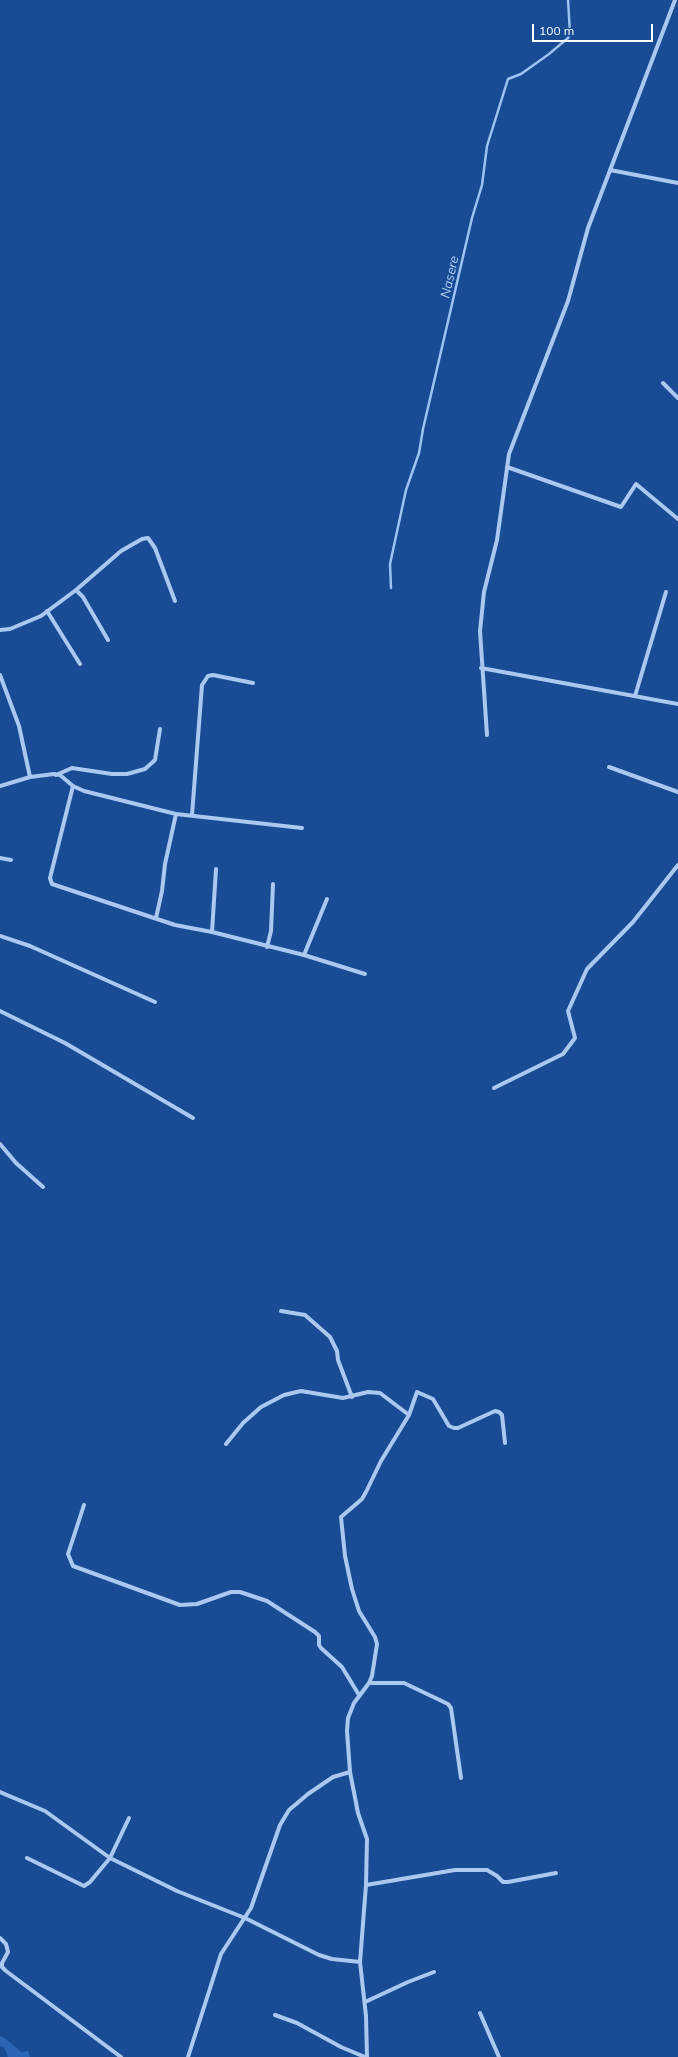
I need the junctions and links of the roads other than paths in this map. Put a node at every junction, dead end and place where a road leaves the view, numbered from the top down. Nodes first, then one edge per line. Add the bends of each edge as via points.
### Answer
1 (675, 0) edge
2 (610, 170) junction
3 (678, 183) edge
4 (663, 383) dead end
5 (678, 398) edge
6 (507, 467) junction
7 (678, 519) edge
8 (76, 590) junction
9 (666, 592) dead end
10 (175, 601) dead end
11 (47, 612) junction
12 (0, 630) edge
13 (108, 640) dead end
14 (80, 664) dead end
15 (481, 668) junction
16 (0, 675) edge
17 (253, 683) dead end
18 (635, 696) junction
19 (678, 704) edge
20 (160, 729) dead end
21 (487, 735) dead end
22 (609, 767) dead end
23 (56, 775) junction
24 (30, 777) junction
25 (0, 786) edge
26 (73, 786) junction
27 (678, 792) edge
28 (176, 814) junction
29 (192, 815) junction
30 (302, 828) dead end
31 (0, 858) edge
32 (11, 860) dead end
33 (678, 866) edge
34 (216, 869) dead end
35 (273, 884) dead end
36 (327, 899) dead end
37 (156, 918) junction
38 (212, 932) junction
39 (0, 936) edge
40 (267, 947) junction
41 (304, 955) junction
42 (365, 974) dead end
43 (155, 1002) dead end
44 (0, 1011) edge
45 (494, 1088) dead end
46 (193, 1118) dead end
47 (0, 1144) edge
48 (43, 1186) dead end
49 (281, 1311) dead end
50 (352, 1397) junction
51 (409, 1415) junction
52 (505, 1442) dead end
53 (226, 1444) dead end
54 (84, 1505) dead end
55 (369, 1683) junction
56 (359, 1696) junction
57 (350, 1772) junction
58 (461, 1778) dead end
59 (0, 1792) edge
60 (129, 1818) dead end
61 (27, 1858) dead end
62 (110, 1858) junction
63 (556, 1873) dead end
64 (366, 1885) junction
65 (245, 1918) junction
66 (0, 1938) edge
67 (360, 1962) junction
68 (434, 1972) dead end
69 (365, 2002) junction
70 (480, 2013) dead end
71 (275, 2015) dead end
72 (121, 2057) edge
73 (188, 2057) edge
74 (366, 2057) edge
75 (499, 2057) edge

1 - 2 street
2 - 3 street
2 - 6 street via 588,228 568,301 509,454
4 - 5 street
6 - 7 street via 621,507 636,484
6 - 15 street via 497,540 484,592 480,631
8 - 10 street via 121,551 148,538 155,548
8 - 11 street
8 - 13 street via 83,597
9 - 18 street
11 - 12 street via 10,629
11 - 14 street
15 - 18 street
15 - 21 street
16 - 24 street via 19,726
17 - 29 street via 213,675 208,676 202,685
18 - 19 street
20 - 23 street via 155,760 145,769 127,774 112,774 72,768
22 - 27 street
23 - 24 street
23 - 26 street
24 - 25 street
26 - 28 street
26 - 37 street via 58,840 50,883
28 - 29 street
28 - 37 street
29 - 30 street
31 - 32 street
33 - 45 street via 633,922 587,968 568,1011 575,1038 564,1054
34 - 38 street
35 - 40 street via 271,931
36 - 41 street
37 - 38 street via 175,926
38 - 40 street
39 - 43 street via 30,946
40 - 41 street
41 - 42 street
44 - 46 street via 71,1047
47 - 48 street via 16,1163
49 - 50 street via 305,1315 330,1337
50 - 51 street via 368,1392 380,1393
50 - 53 street via 334,1398 301,1392 284,1394 261,1407 243,1423
51 - 52 street via 417,1392 433,1399 449,1426 454,1428 494,1411 502,1415
51 - 55 street via 381,1461 364,1496 341,1517 352,1589 359,1611 375,1636 377,1644
54 - 56 street via 68,1554 74,1566 180,1605 197,1604 231,1592 240,1592 267,1601 317,1634 319,1645 342,1666
55 - 56 street
55 - 58 street via 404,1683 448,1704 452,1710
56 - 57 street via 348,1718
57 - 64 street via 358,1814 367,1838
57 - 65 street via 333,1777 289,1810 274,1840 257,1895
59 - 62 street via 45,1811
60 - 62 street
61 - 62 street via 84,1886
62 - 65 street via 176,1891
63 - 64 street via 503,1882 487,1870 455,1870
64 - 67 street
65 - 67 street via 319,1955
65 - 73 street via 220,1954
66 - 72 street via 6,1944 8,1952 2,1963 6,1971
67 - 69 street
68 - 69 street
69 - 74 street
70 - 75 street
71 - 74 street

